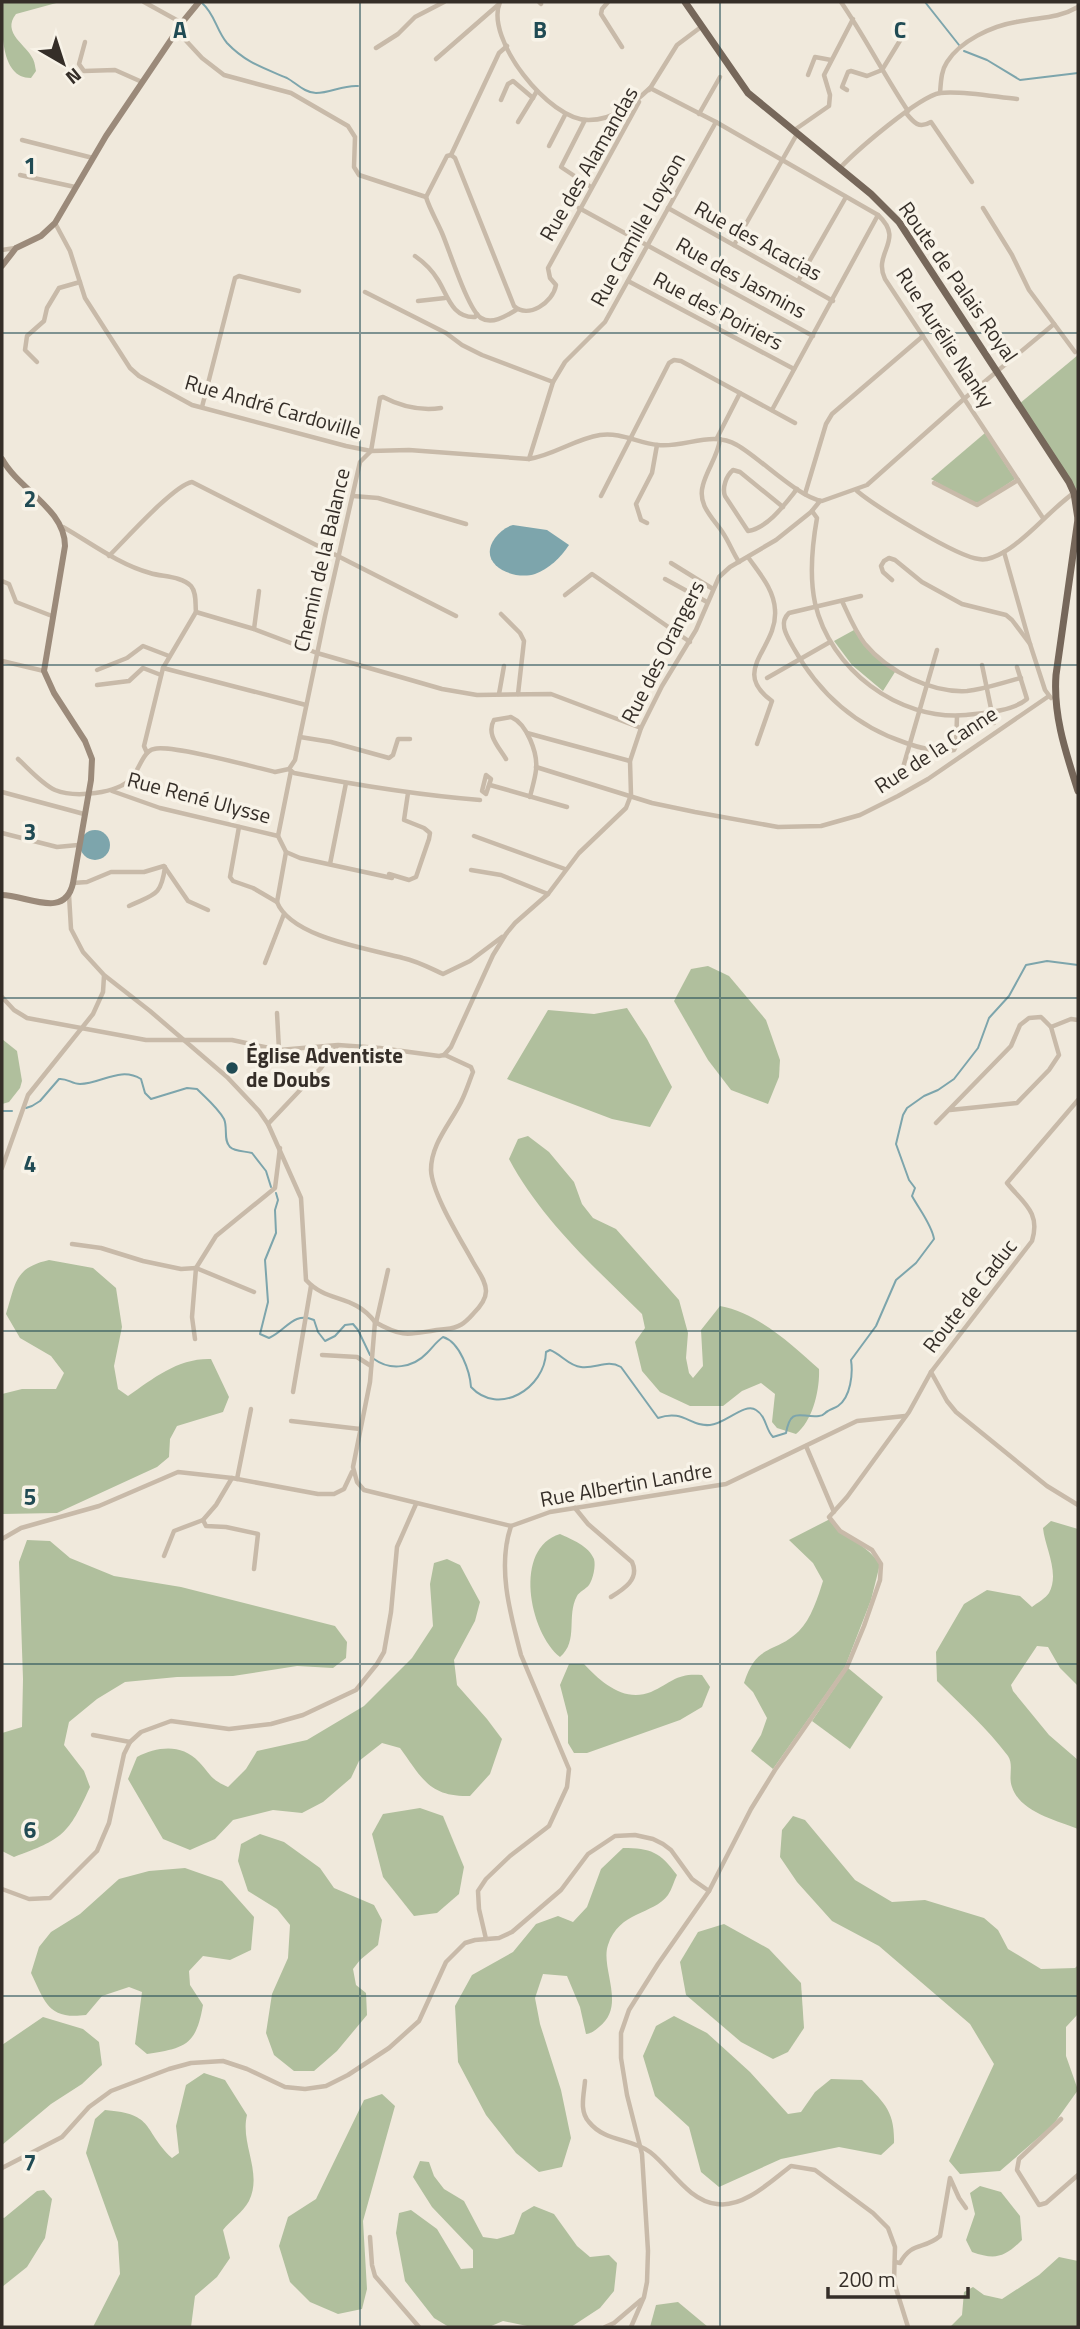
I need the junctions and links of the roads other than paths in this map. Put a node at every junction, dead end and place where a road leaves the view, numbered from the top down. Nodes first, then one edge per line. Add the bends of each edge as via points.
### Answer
1 (144, 2) edge
2 (444, 2) edge
3 (608, 2) edge
4 (685, 2) edge
5 (841, 2) edge
6 (499, 3) edge
7 (197, 4) edge
8 (1078, 6) edge
9 (853, 19) junction
10 (182, 23) junction
11 (701, 27) junction
12 (177, 31) junction
13 (904, 34) dead end
14 (85, 42) dead end
15 (507, 46) junction
16 (622, 47) dead end
17 (376, 48) dead end
18 (436, 59) dead end
19 (831, 60) junction
20 (882, 69) junction
21 (808, 75) dead end
22 (720, 77) dead end
23 (142, 82) junction
24 (650, 88) junction
25 (846, 90) dead end
26 (537, 91) junction
27 (940, 93) junction
28 (533, 98) junction
29 (1017, 99) dead end
30 (501, 100) dead end
31 (907, 112) junction
32 (699, 114) junction
33 (565, 115) junction
34 (585, 120) junction
35 (518, 122) dead end
36 (716, 122) junction
37 (795, 133) junction
38 (22, 140) dead end
39 (549, 146) dead end
40 (453, 156) junction
41 (93, 158) junction
42 (782, 159) junction
43 (839, 168) junction
44 (20, 175) dead end
45 (972, 182) dead end
46 (75, 187) junction
47 (591, 187) junction
48 (426, 197) junction
49 (846, 197) junction
50 (579, 208) junction
51 (668, 208) junction
52 (983, 208) dead end
53 (878, 215) junction
54 (55, 223) junction
55 (648, 244) junction
56 (734, 246) junction
57 (16, 248) junction
58 (2, 250) edge
59 (415, 256) dead end
60 (2, 266) edge
61 (628, 281) junction
62 (798, 281) junction
63 (80, 282) junction
64 (299, 290) dead end
65 (365, 292) dead end
66 (445, 298) junction
67 (418, 300) dead end
68 (833, 301) junction
69 (516, 310) junction
70 (477, 314) junction
71 (1054, 324) junction
72 (813, 336) junction
73 (923, 336) junction
74 (1075, 352) dead end
75 (37, 362) dead end
76 (794, 369) junction
77 (998, 370) junction
78 (553, 382) junction
79 (740, 393) junction
80 (965, 398) junction
81 (202, 407) junction
82 (442, 408) dead end
83 (772, 410) junction
84 (795, 423) dead end
85 (631, 438) junction
86 (718, 439) junction
87 (656, 445) junction
88 (371, 451) junction
89 (2, 459) edge
90 (529, 459) junction
91 (1018, 480) junction
92 (934, 483) dead end
93 (797, 489) junction
94 (857, 491) junction
95 (1076, 491) edge
96 (805, 494) junction
97 (353, 496) junction
98 (601, 496) dead end
99 (820, 501) junction
100 (783, 507) junction
101 (812, 511) junction
102 (1043, 518) junction
103 (1078, 519) edge
104 (647, 523) dead end
105 (466, 524) dead end
106 (63, 527) junction
107 (1004, 552) junction
108 (339, 555) junction
109 (109, 556) junction
110 (748, 557) junction
111 (739, 562) junction
112 (671, 563) dead end
113 (665, 579) dead end
114 (892, 580) dead end
115 (2, 581) edge
116 (713, 589) junction
117 (259, 591) dead end
118 (565, 595) dead end
119 (861, 596) dead end
120 (842, 601) junction
121 (707, 602) junction
122 (816, 606) junction
123 (196, 612) junction
124 (500, 614) dead end
125 (52, 616) junction
126 (456, 616) dead end
127 (254, 629) junction
128 (690, 642) junction
129 (830, 642) junction
130 (1030, 644) junction
131 (937, 650) dead end
132 (317, 653) junction
133 (169, 656) junction
134 (800, 659) junction
135 (2, 661) edge
136 (982, 665) dead end
137 (504, 666) dead end
138 (1017, 667) dead end
139 (163, 668) junction
140 (97, 670) dead end
141 (44, 671) junction
142 (161, 675) junction
143 (767, 678) dead end
144 (1021, 678) junction
145 (97, 685) dead end
146 (927, 685) junction
147 (987, 686) junction
148 (499, 694) junction
149 (517, 694) junction
150 (1052, 699) junction
151 (306, 705) junction
152 (919, 711) junction
153 (992, 712) junction
154 (957, 716) junction
155 (994, 723) dead end
156 (641, 728) junction
157 (527, 733) junction
158 (300, 737) junction
159 (410, 739) dead end
160 (757, 744) dead end
161 (910, 744) junction
162 (147, 753) junction
163 (18, 759) dead end
164 (506, 759) dead end
165 (631, 761) junction
166 (536, 767) junction
167 (290, 770) junction
168 (902, 771) dead end
169 (346, 783) junction
170 (490, 785) dead end
171 (111, 790) junction
172 (1078, 791) edge
173 (2, 792) edge
174 (88, 793) junction
175 (408, 793) junction
176 (631, 794) junction
177 (530, 797) junction
178 (480, 800) dead end
179 (567, 807) dead end
180 (84, 814) junction
181 (239, 827) junction
182 (2, 833) edge
183 (278, 836) junction
184 (474, 836) dead end
185 (78, 845) junction
186 (286, 852) junction
187 (330, 864) junction
188 (165, 866) junction
189 (565, 869) junction
190 (471, 870) dead end
191 (389, 874) dead end
192 (73, 883) junction
193 (410, 883) dead end
194 (3, 894) edge
195 (548, 894) junction
196 (69, 895) junction
197 (277, 902) junction
198 (129, 906) dead end
199 (208, 910) dead end
200 (285, 914) junction
201 (506, 934) junction
202 (265, 963) dead end
203 (104, 975) junction
204 (2, 997) edge
205 (277, 1013) dead end
206 (1078, 1020) edge
207 (1051, 1027) junction
208 (82, 1028) junction
209 (185, 1040) junction
210 (338, 1045) junction
211 (279, 1050) junction
212 (444, 1055) junction
213 (1078, 1100) edge
214 (950, 1110) junction
215 (936, 1123) dead end
216 (268, 1124) junction
217 (281, 1148) junction
218 (2, 1168) edge
219 (72, 1244) dead end
220 (196, 1268) junction
221 (388, 1270) dead end
222 (311, 1286) junction
223 (254, 1292) dead end
224 (375, 1322) junction
225 (195, 1339) dead end
226 (322, 1355) dead end
227 (372, 1364) junction
228 (931, 1372) junction
229 (293, 1392) dead end
230 (251, 1409) dead end
231 (905, 1415) junction
232 (291, 1421) dead end
233 (360, 1429) junction
234 (806, 1446) junction
235 (353, 1472) junction
236 (234, 1478) junction
237 (416, 1504) junction
238 (1078, 1505) edge
239 (575, 1508) junction
240 (834, 1512) junction
241 (203, 1520) junction
242 (511, 1526) junction
243 (5, 1534) edge
244 (2, 1539) edge
245 (164, 1556) dead end
246 (254, 1569) dead end
247 (611, 1597) dead end
248 (93, 1735) dead end
249 (130, 1742) junction
250 (2, 1889) edge
251 (709, 1891) junction
252 (486, 1939) junction
253 (584, 2081) dead end
254 (1061, 2119) dead end
255 (641, 2147) junction
256 (2, 2168) edge
257 (1078, 2175) edge
258 (966, 2208) dead end
259 (370, 2237) dead end
260 (895, 2262) junction
261 (644, 2297) junction
262 (419, 2327) edge
263 (605, 2327) edge
264 (631, 2327) edge
265 (908, 2327) edge

1 - 10 street
2 - 17 street via 415,17
3 - 16 street via 601,14
4 - 11 main road, Route de Palais Royal
5 - 9 street
6 - 15 street via 498,19
6 - 18 street
7 - 10 main road
8 - 27 street via 1065,15 1013,22 977,36 947,61
9 - 19 street
9 - 20 street
10 - 12 main road
11 - 24 street, Rue des Alamandas via 677,45
11 - 37 main road, Route de Palais Royal via 748,93
12 - 23 main road
12 - 48 street via 225,75 291,93 348,126 355,137 354,167 359,175
13 - 20 street
14 - 23 street via 79,64 84,71 115,70
15 - 26 street
15 - 40 street via 499,53
19 - 21 street via 816,57
19 - 37 street via 824,78 829,106
20 - 25 street via 867,76 849,71 842,87
20 - 31 street
22 - 32 street
23 - 41 main road
24 - 32 street
24 - 34 street via 625,109
24 - 47 street, Rue des Alamandas
26 - 28 street
26 - 33 street
27 - 29 street
27 - 31 street
28 - 30 street via 513,81
28 - 35 street
31 - 43 street
31 - 45 street via 918,125 931,122
32 - 36 street
33 - 34 street
33 - 39 street
34 - 47 street via 561,167
36 - 42 street
36 - 51 street, Rue Camille Loyson
37 - 42 street
37 - 43 main road, Route de Palais Royal
38 - 41 street
40 - 48 street via 447,156
40 - 69 street
41 - 46 main road
42 - 49 street
42 - 56 street
43 - 77 main road, Route de Palais Royal via 899,222
44 - 46 street
46 - 54 main road
47 - 50 street, Rue des Alamandas
48 - 70 street
49 - 53 street
49 - 62 street
50 - 55 street, Rue des Jasmins
50 - 69 street, Rue des Alamandas via 548,268 556,285 553,295 534,309
51 - 55 street, Rue Camille Loyson
51 - 56 street, Rue des Acacias
52 - 71 street via 1029,290
53 - 68 street
53 - 73 street, Rue Aurélie Nanky via 891,233 881,265 883,274
54 - 57 main road
54 - 63 street, Rue André Cardoville
55 - 61 street, Rue Camille Loyson
55 - 72 street, Rue des Jasmins
56 - 62 street, Rue des Acacias
57 - 58 street
57 - 60 main road
59 - 66 street via 436,276
61 - 76 street, Rue des Poiriers
61 - 78 street, Rue Camille Loyson via 605,322 565,362
62 - 68 street, Rue des Acacias
63 - 75 street via 59,288 44,321 27,336 25,350
63 - 81 street, Rue André Cardoville via 92,311 130,368 178,398
64 - 81 street via 235,278
65 - 78 street via 482,355
66 - 67 street
66 - 70 street via 465,315
68 - 72 street
69 - 70 street via 494,320
71 - 74 street
71 - 77 street
72 - 76 street
73 - 80 street, Rue Aurélie Nanky
73 - 96 street via 832,414
76 - 83 street
77 - 80 street
77 - 95 main road, Route de Palais Royal
78 - 90 street, Rue Camille Loyson
79 - 83 street
79 - 85 street via 674,360
79 - 86 street
80 - 91 street, Rue Aurélie Nanky
80 - 94 street
81 - 88 street, Rue André Cardoville
82 - 88 street via 399,406 380,398
83 - 84 street
85 - 87 street, Chemin de la Balance
85 - 90 street, Chemin de la Balance via 593,437
85 - 98 street
86 - 87 street, Chemin de la Balance
86 - 93 street via 738,446
86 - 111 street via 701,497
87 - 104 street via 652,473 636,504 641,520
88 - 90 street, Chemin de la Balance
88 - 97 street, Chemin de la Balance via 360,462
89 - 106 main road
91 - 92 street via 978,505
91 - 102 street, Rue Aurélie Nanky
93 - 96 street
93 - 100 street
94 - 99 street
94 - 107 street via 969,556 988,559
95 - 102 street
95 - 103 main road, Route de Palais Royal
96 - 99 street
97 - 105 street via 378,498
97 - 108 street, Chemin de la Balance
99 - 101 street, Rue des Orangers
100 - 100 street via 748,531 723,491 729,474 740,472
101 - 110 street, Rue des Orangers
101 - 122 street via 817,518 811,568
102 - 107 street
103 - 150 main road, Route de Palais Royal
106 - 109 street
106 - 125 main road via 65,546
107 - 130 street
108 - 109 street via 189,482
108 - 126 street
108 - 132 street, Chemin de la Balance
109 - 123 street via 189,584
110 - 111 street, Rue des Orangers
110 - 160 street via 768,586 775,610 771,635 754,674 757,687 772,701
111 - 116 street, Rue des Orangers via 723,573
112 - 116 street
113 - 121 street
114 - 130 street via 881,566 889,558 962,604 1006,615
115 - 125 street via 12,588 16,602
116 - 121 street, Rue des Orangers
117 - 127 street
118 - 128 street via 592,574
119 - 120 street
120 - 122 street
120 - 146 street via 873,652
121 - 128 street, Rue des Orangers
122 - 129 street
122 - 134 street via 789,613 784,620
123 - 127 street
123 - 133 street
124 - 149 street via 524,641
125 - 141 main road
127 - 132 street
128 - 156 street, Rue des Orangers
129 - 134 street
129 - 152 street via 872,687
130 - 150 street
131 - 146 street
132 - 148 street via 442,689
132 - 151 street, Chemin de la Balance
133 - 139 street
133 - 140 street via 143,646
134 - 143 street
134 - 161 street via 827,695 855,718
135 - 141 street
136 - 147 street
137 - 148 street
138 - 144 street
139 - 142 street
139 - 151 street
141 - 174 main road via 91,755
142 - 145 street via 144,668 129,681
142 - 162 street via 144,746
144 - 147 street
144 - 153 street via 1026,701
146 - 147 street via 958,690
146 - 152 street
147 - 153 street
148 - 149 street
149 - 156 street via 551,694
150 - 172 main road, Route de Palais Royal
150 - 176 street, Rue de la Canne via 898,796 860,815 821,826 778,827 652,803
151 - 158 street, Chemin de la Balance
152 - 154 street
152 - 161 street
153 - 154 street
153 - 155 street
154 - 161 street via 957,746 952,751
156 - 165 street, Rue des Orangers
157 - 164 street via 514,718 493,722 491,734
157 - 165 street
157 - 166 street
158 - 159 street via 389,758 398,739
158 - 167 street, Chemin de la Balance
161 - 168 street
162 - 167 street via 163,748 275,772
162 - 171 street via 129,781
163 - 174 street via 56,790
165 - 176 street, Rue des Orangers
166 - 176 street, Rue de la Canne
166 - 177 street
167 - 169 street
167 - 183 street, Chemin de la Balance
169 - 175 street
169 - 187 street
170 - 177 street
171 - 174 street
171 - 181 street, Rue René Ulysse via 160,808
173 - 180 street
174 - 180 main road
175 - 178 street
175 - 191 street via 404,820 427,829 429,839 416,877 409,880
176 - 189 street via 622,814
177 - 179 street
180 - 185 main road
181 - 183 street, Rue René Ulysse
181 - 197 street via 230,877
182 - 185 street via 57,847
183 - 186 street
184 - 189 street
185 - 192 main road
186 - 187 street
186 - 197 street
187 - 193 street
188 - 192 street via 144,872 111,872
188 - 198 street via 159,890
188 - 199 street via 188,901
189 - 195 street
190 - 195 street via 501,875
192 - 196 main road
194 - 196 main road via 53,904
195 - 201 street
196 - 203 street via 71,929 83,952
197 - 200 street
200 - 201 street via 333,941 402,957 443,974
200 - 202 street
201 - 212 street
203 - 208 street via 99,1002
203 - 209 street
204 - 208 street via 27,1018
205 - 211 street
206 - 207 street
207 - 214 street via 1041,1017 1020,1025 1011,1046
207 - 214 street via 1059,1055 1017,1103
208 - 209 street via 130,1038
208 - 218 street via 28,1095
209 - 211 street via 240,1041
209 - 216 street via 227,1077
210 - 211 street
210 - 212 street
210 - 216 street
212 - 224 street via 473,1072 437,1145 432,1176 486,1293 478,1309 455,1328 409,1335
213 - 228 street, Route de Caduc via 1007,1183 1031,1210 1036,1230 1032,1241
214 - 215 street
216 - 217 street
217 - 220 street via 275,1188 216,1236
217 - 222 street via 301,1198 304,1275
219 - 220 street via 170,1267
220 - 223 street
220 - 225 street
221 - 224 street
222 - 224 street via 356,1304
222 - 229 street
224 - 227 street
226 - 227 street via 357,1357
227 - 233 street
228 - 231 street, Route de Caduc
228 - 238 street via 957,1412 1046,1486
230 - 236 street
231 - 234 street, Rue Albertin Landre via 857,1421
231 - 240 street, Route de Caduc
232 - 233 street
233 - 235 street
234 - 239 street, Rue Albertin Landre via 726,1484
234 - 240 street
235 - 236 street via 344,1489 334,1494
235 - 237 street via 364,1490
236 - 241 street
236 - 243 street via 178,1472 99,1506
237 - 242 street
237 - 249 street via 397,1547 384,1652 356,1690 303,1715 271,1724 229,1729 171,1721 141,1732
239 - 242 street, Rue Albertin Landre
239 - 247 street via 635,1567 626,1588
240 - 251 street via 829,1517 832,1523 877,1557 880,1580 847,1667 771,1776
241 - 245 street via 175,1529
241 - 246 street via 206,1526 258,1534
242 - 252 street via 504,1553 505,1573 521,1655 570,1779 549,1826 494,1871 478,1891
243 - 244 street
248 - 249 street
249 - 250 street via 97,1851 50,1898 29,1899
251 - 252 street via 692,1879 663,1844 635,1835 615,1836 588,1854 569,1882 524,1924 499,1938
251 - 255 street via 629,2010 621,2033 627,2095
252 - 256 street via 465,1943 446,1962 419,2021 380,2054 326,2086 285,2087 223,2061 169,2068 111,2091 62,2137
253 - 255 street via 582,2110 587,2122 601,2134
254 - 257 street via 1016,2165 1042,2205
255 - 260 street via 706,2202 719,2205 738,2202 791,2166 814,2171 888,2228
255 - 261 street via 648,2263
258 - 260 street via 950,2178 940,2236 913,2247 900,2263
259 - 262 street via 375,2276
260 - 265 street via 894,2281
261 - 263 street
261 - 264 street

